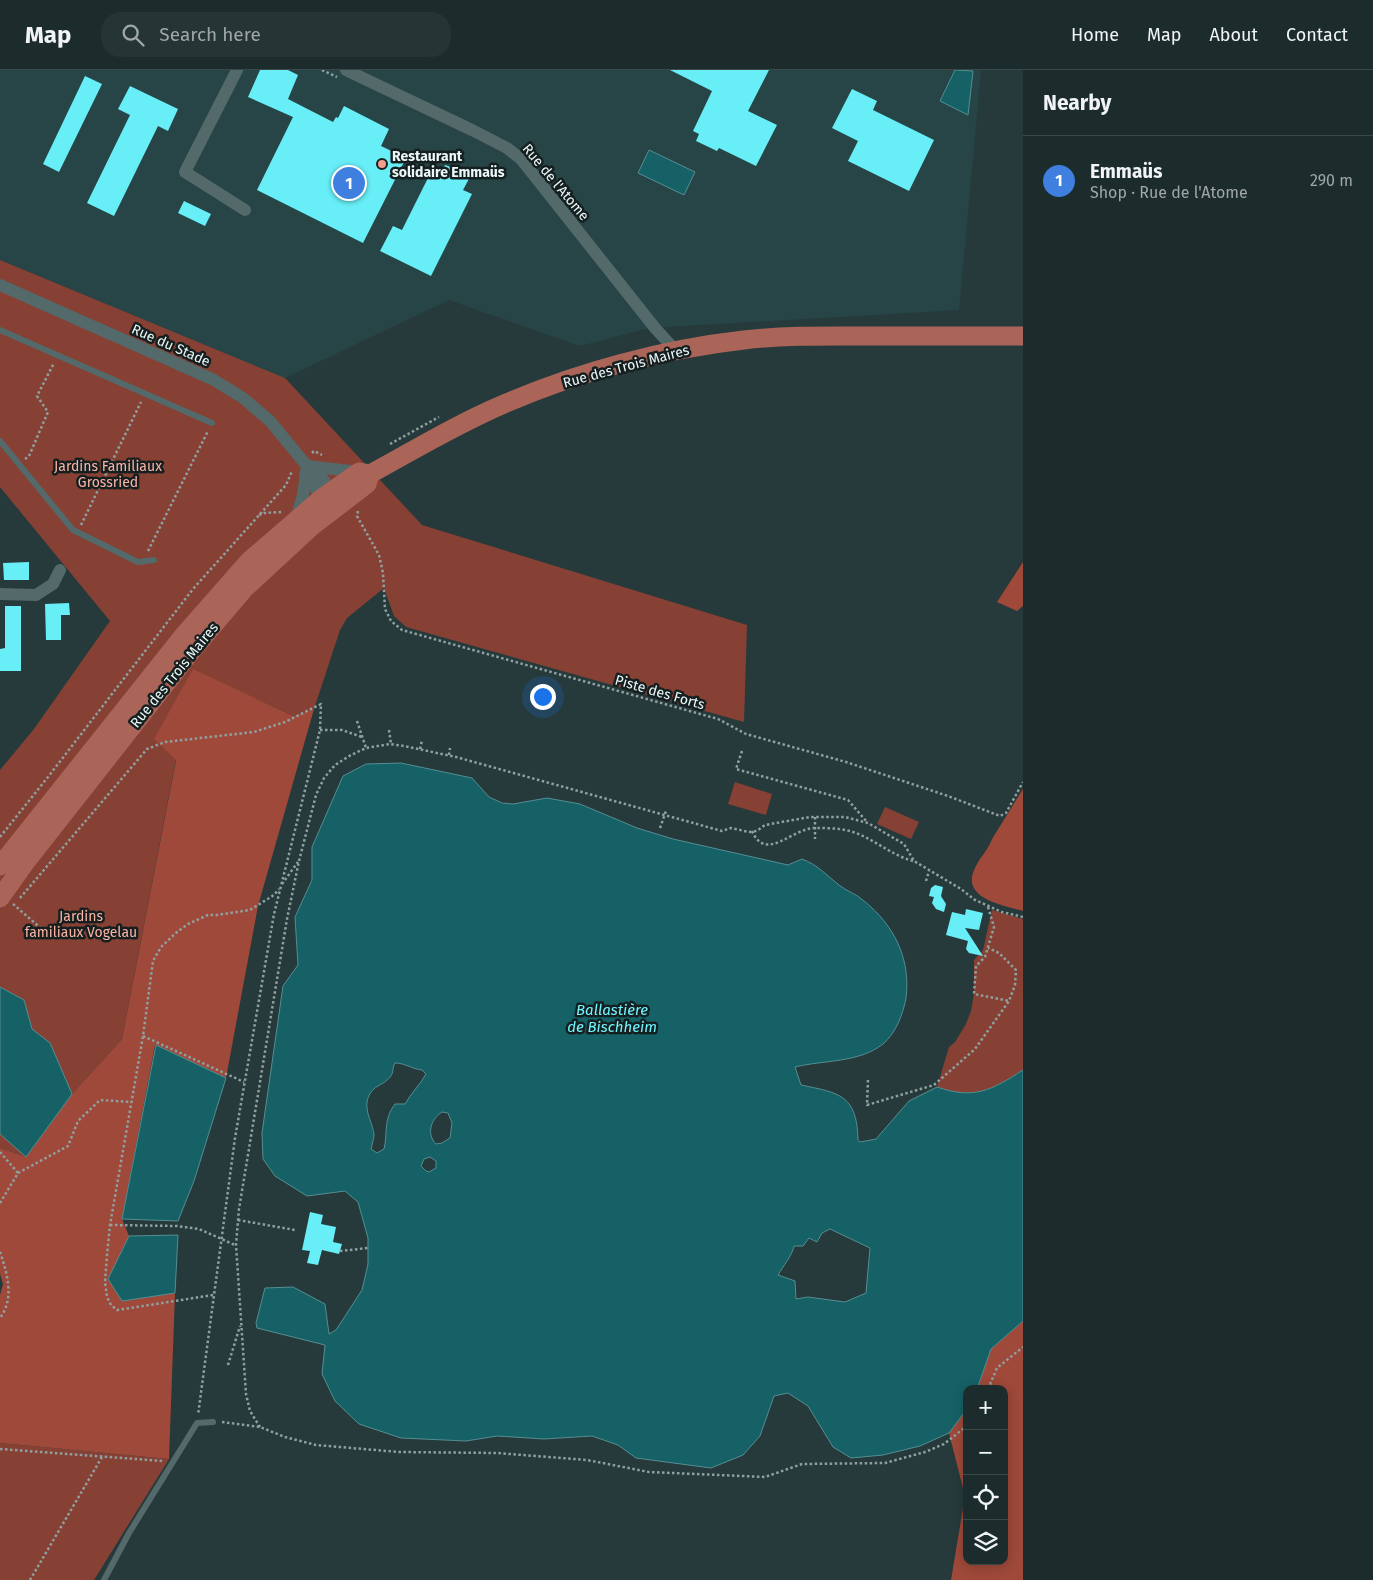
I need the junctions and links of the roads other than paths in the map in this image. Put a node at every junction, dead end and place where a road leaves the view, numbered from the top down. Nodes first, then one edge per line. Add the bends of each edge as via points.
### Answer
1 (237, 70) edge
2 (343, 74) edge
3 (245, 210) dead end
4 (0, 285) edge
5 (0, 330) edge
6 (1023, 336) edge
7 (676, 351) junction
8 (212, 423) road end
9 (0, 440) edge
10 (309, 469) junction
11 (364, 473) junction
12 (337, 501) junction
13 (293, 516) junction
14 (154, 560) dead end
15 (60, 570) dead end
16 (0, 594) edge
17 (0, 866) edge
18 (6, 900) edge
19 (212, 1422) road end
20 (104, 1580) edge

1 - 3 street via 184,172
2 - 7 street, Rue de l'Atome via 411,99 507,148 520,158 654,328
4 - 10 street, Rue du Stade via 214,380 243,398 270,421
5 - 8 lane
6 - 7 main road, Rue des Trois Maires via 790,337 743,340
7 - 11 main road, Rue des Trois Maires via 557,384 504,404
9 - 14 lane via 73,530 138,562
10 - 11 street
10 - 12 street, Rue du Stade
10 - 13 street via 303,495
11 - 12 main road, Rue des Trois Maires via 367,484
12 - 13 main road, Rue des Trois Maires
12 - 18 main road, Rue des Trois Maires via 244,589 187,657 25,863
13 - 17 main road, Rue des Trois Maires via 184,635
15 - 16 street via 53,584 36,594
19 - 20 lane via 197,1423

